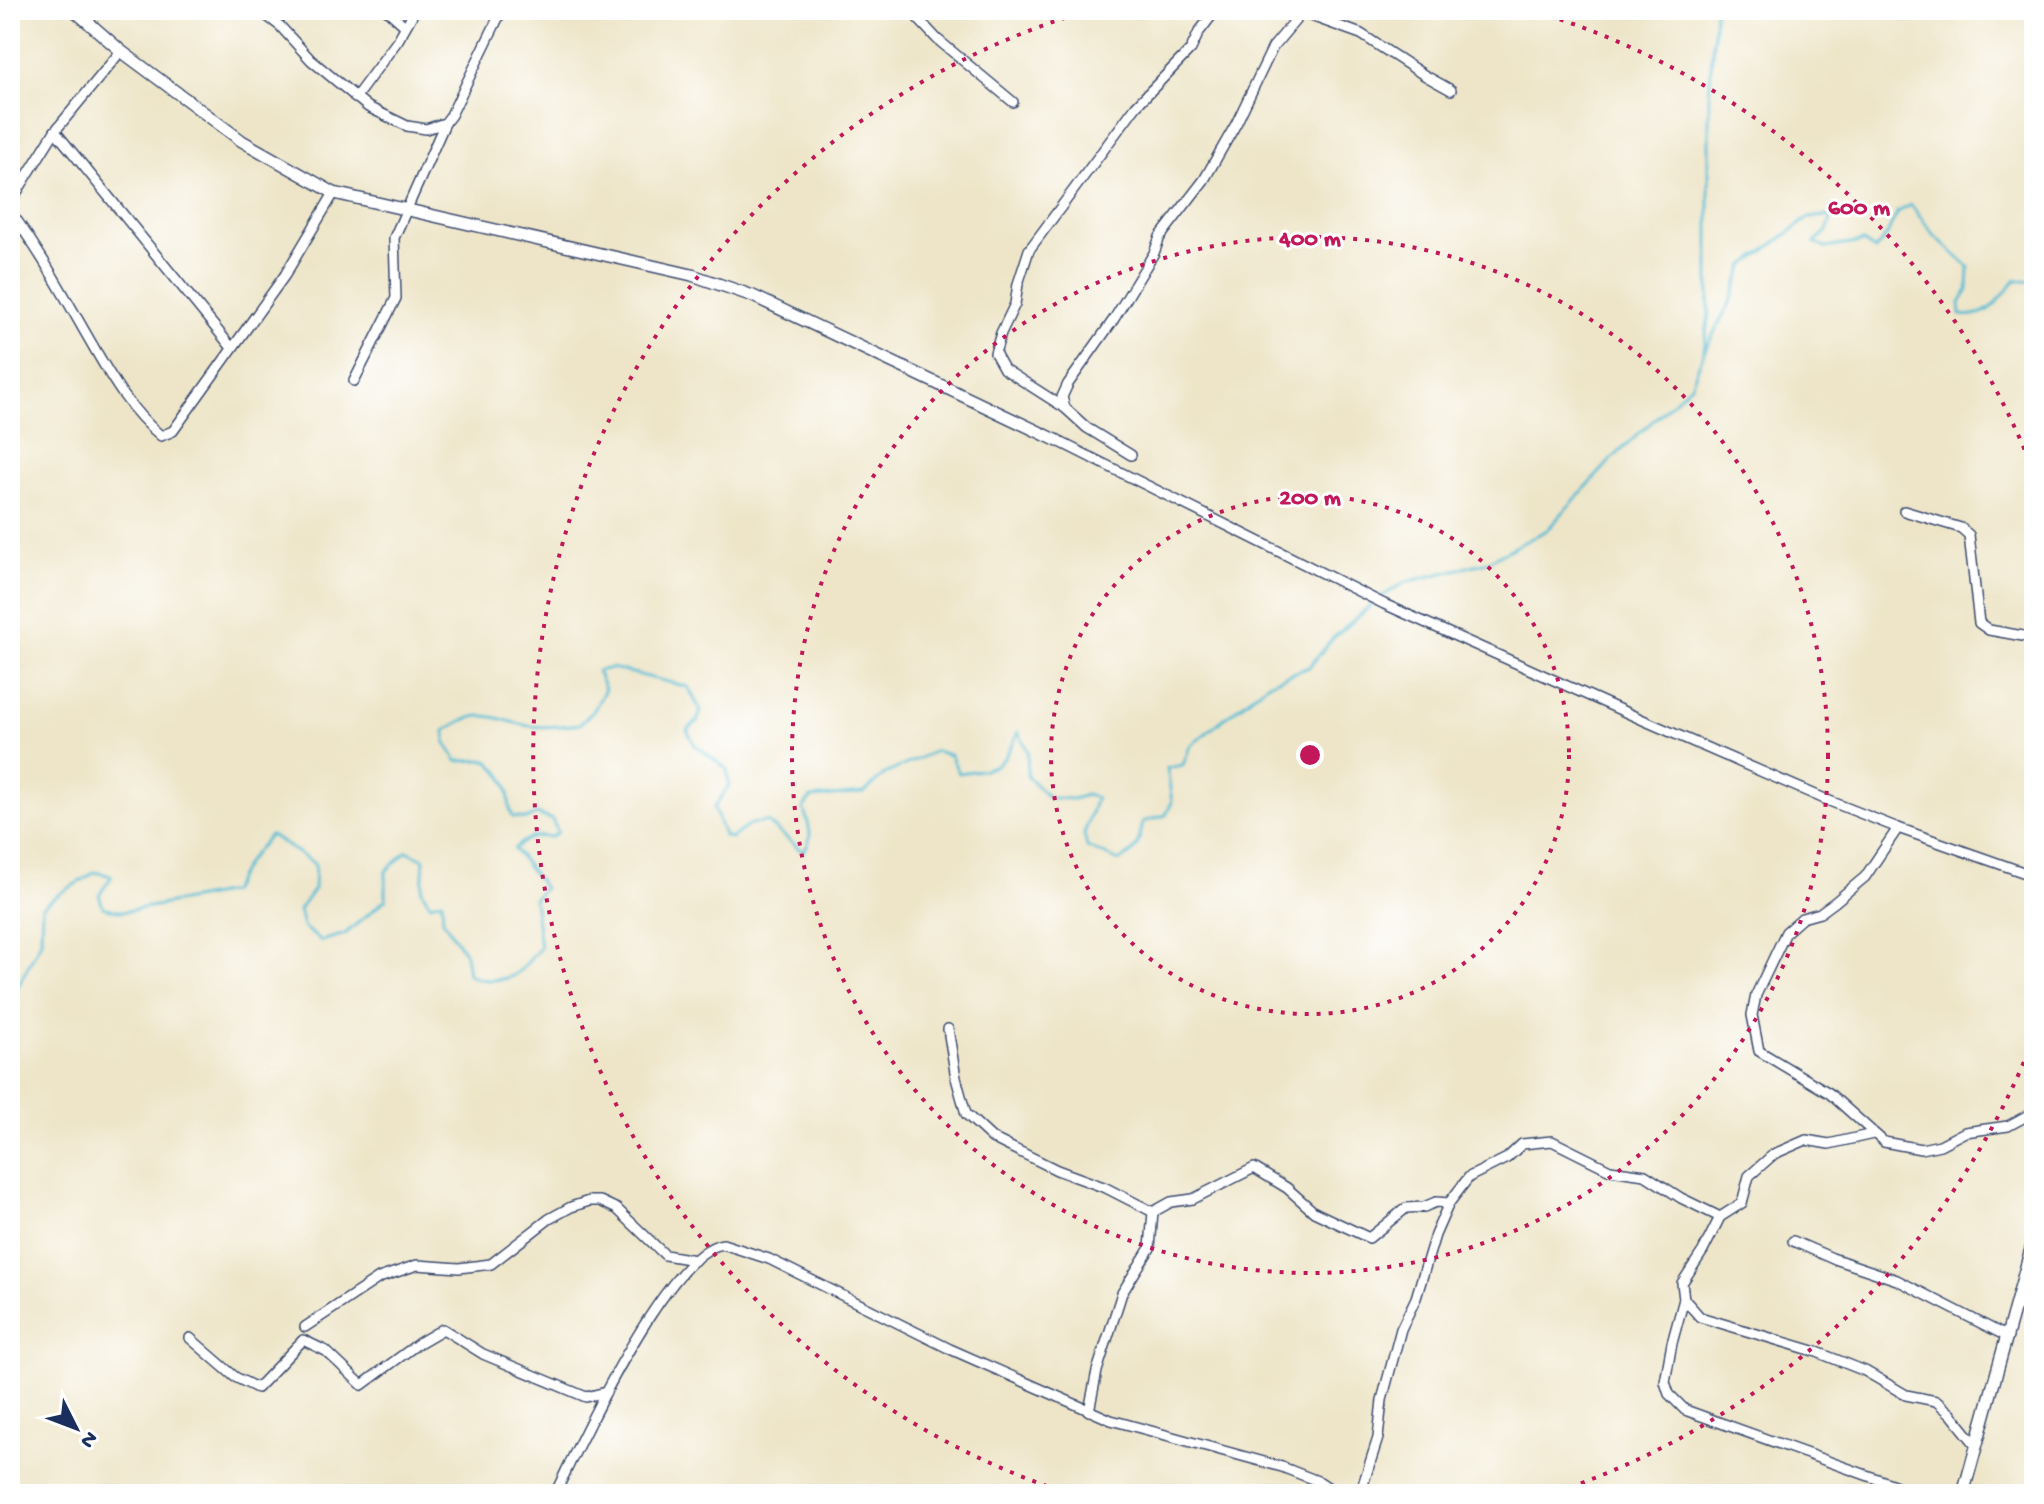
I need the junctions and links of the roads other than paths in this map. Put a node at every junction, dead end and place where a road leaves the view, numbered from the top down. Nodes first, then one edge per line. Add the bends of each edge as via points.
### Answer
1 (74, 10) edge
2 (259, 10) edge
3 (387, 10) edge
4 (415, 10) edge
5 (502, 10) edge
6 (910, 10) edge
7 (1216, 10) edge
8 (1300, 11) edge
9 (405, 26) junction
10 (121, 51) junction
11 (1451, 90) dead end
12 (355, 98) junction
13 (1013, 102) dead end
14 (445, 123) junction
15 (55, 131) junction
16 (334, 193) junction
17 (10, 203) edge
18 (10, 211) edge
19 (407, 211) junction
20 (232, 348) junction
21 (354, 381) dead end
22 (1065, 408) junction
23 (1060, 442) joint
24 (1131, 455) dead end
25 (1904, 511) dead end
26 (2034, 638) edge
27 (1898, 828) junction
28 (2034, 876) edge
29 (948, 1029) dead end
30 (2034, 1112) edge
31 (1873, 1134) junction
32 (1449, 1203) junction
33 (1153, 1212) junction
34 (1720, 1217) junction
35 (2034, 1238) edge
36 (1793, 1241) dead end
37 (695, 1260) junction
38 (1684, 1299) junction
39 (305, 1327) dead end
40 (2008, 1337) junction
41 (190, 1338) dead end
42 (606, 1392) junction
43 (1089, 1411) junction
44 (1976, 1445) junction
45 (555, 1494) edge
46 (1338, 1494) edge
47 (1360, 1494) edge
48 (1919, 1494) edge
49 (1963, 1494) edge

1 - 10 street
2 - 12 street
3 - 9 street
4 - 9 street
5 - 14 street
6 - 13 street
7 - 22 street via 1191,49 1136,106 1029,250 995,353 1004,369
8 - 11 street via 1361,34
8 - 22 street via 1273,47 1204,180 1160,237 1114,319 1068,384 1062,397
9 - 12 street
10 - 15 street
10 - 16 street via 242,141
12 - 14 street via 407,126 426,129
14 - 19 street
15 - 17 street
15 - 20 street
16 - 19 street
16 - 20 street via 285,275
18 - 20 street via 118,390 161,436 173,431
19 - 21 street via 394,238 396,298
19 - 23 street via 704,279 753,296
22 - 24 street
23 - 27 street via 1384,604
25 - 26 street via 1969,535 1979,623 1989,630
27 - 28 street
27 - 31 street via 1865,877 1786,932 1752,1015 1759,1051 1829,1093
29 - 33 street via 966,1114 992,1138
30 - 31 street via 2008,1126 1965,1132 1921,1149 1884,1142
31 - 34 street via 1829,1144 1806,1140 1774,1154 1749,1176 1742,1203
32 - 33 street via 1406,1208 1369,1238 1314,1212 1254,1168 1193,1199
32 - 34 street via 1469,1177 1522,1144 1552,1141 1610,1170 1645,1175
32 - 47 street via 1401,1329
33 - 43 street via 1150,1248 1122,1293
34 - 38 street via 1682,1283
35 - 40 street
36 - 40 street via 1897,1280
37 - 39 street via 665,1255 617,1209 589,1201 549,1219 491,1264 417,1265 379,1278
37 - 42 street via 655,1308
37 - 43 street via 723,1244 756,1254
38 - 44 street via 1700,1317 1817,1352 1906,1395 1936,1401
38 - 48 street via 1665,1382 1685,1410
40 - 44 street
41 - 42 street via 235,1377 257,1388 303,1340 326,1351 362,1385 443,1329 483,1354 586,1397
42 - 45 street
43 - 46 street via 1282,1467
44 - 49 street

